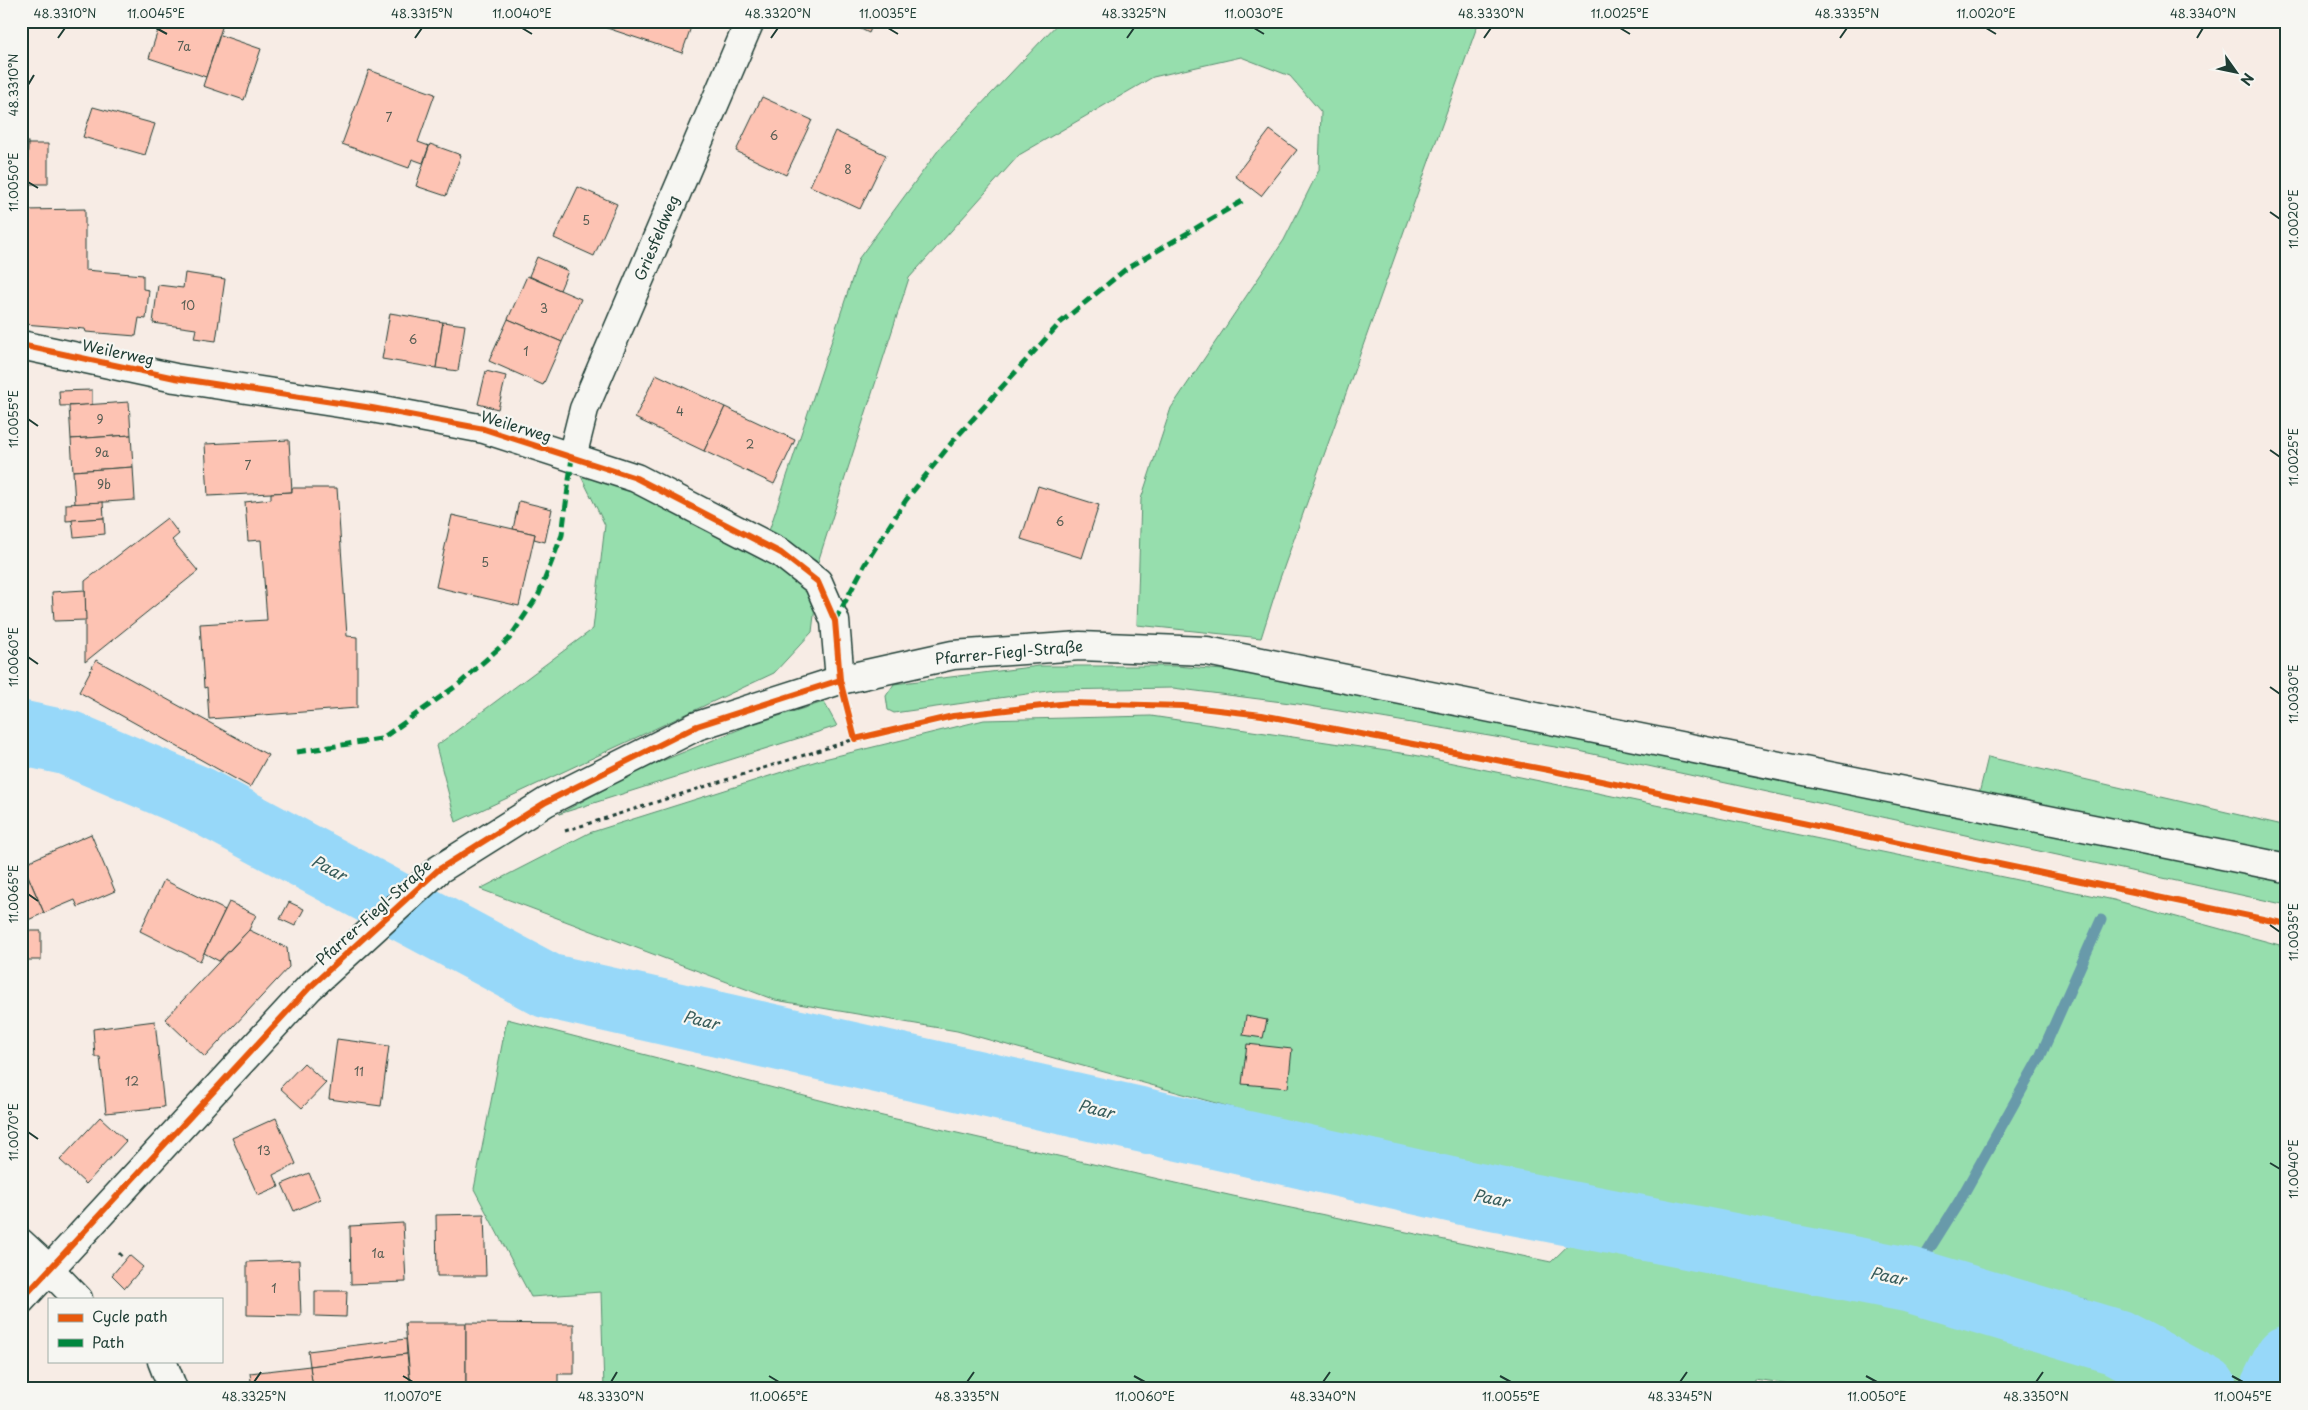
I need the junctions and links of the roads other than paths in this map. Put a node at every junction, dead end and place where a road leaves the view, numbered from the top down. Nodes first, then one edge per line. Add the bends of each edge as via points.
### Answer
1 (750, 21) edge
2 (21, 345) edge
3 (572, 457) junction
4 (840, 680) junction
5 (2287, 868) edge
6 (21, 1243) edge
7 (50, 1270) junction
8 (77, 1298) edge
9 (21, 1300) edge
10 (162, 1362) edge
11 (173, 1389) edge

1 - 3 main road, Griesfeldweg via 584,410
2 - 3 main road, Weilerweg via 175,378 484,429
3 - 4 main road, Weilerweg via 636,478 781,553 818,582 835,621
4 - 5 main road, Pfarrer-Fiegl-Straße via 953,655 1080,646 1207,651
4 - 7 main road, Pfarrer-Fiegl-Straße via 697,726 546,802 438,870 309,988
6 - 7 main road
7 - 8 main road
7 - 9 main road, Pfarrer-Fiegl-Straße
10 - 11 main road

